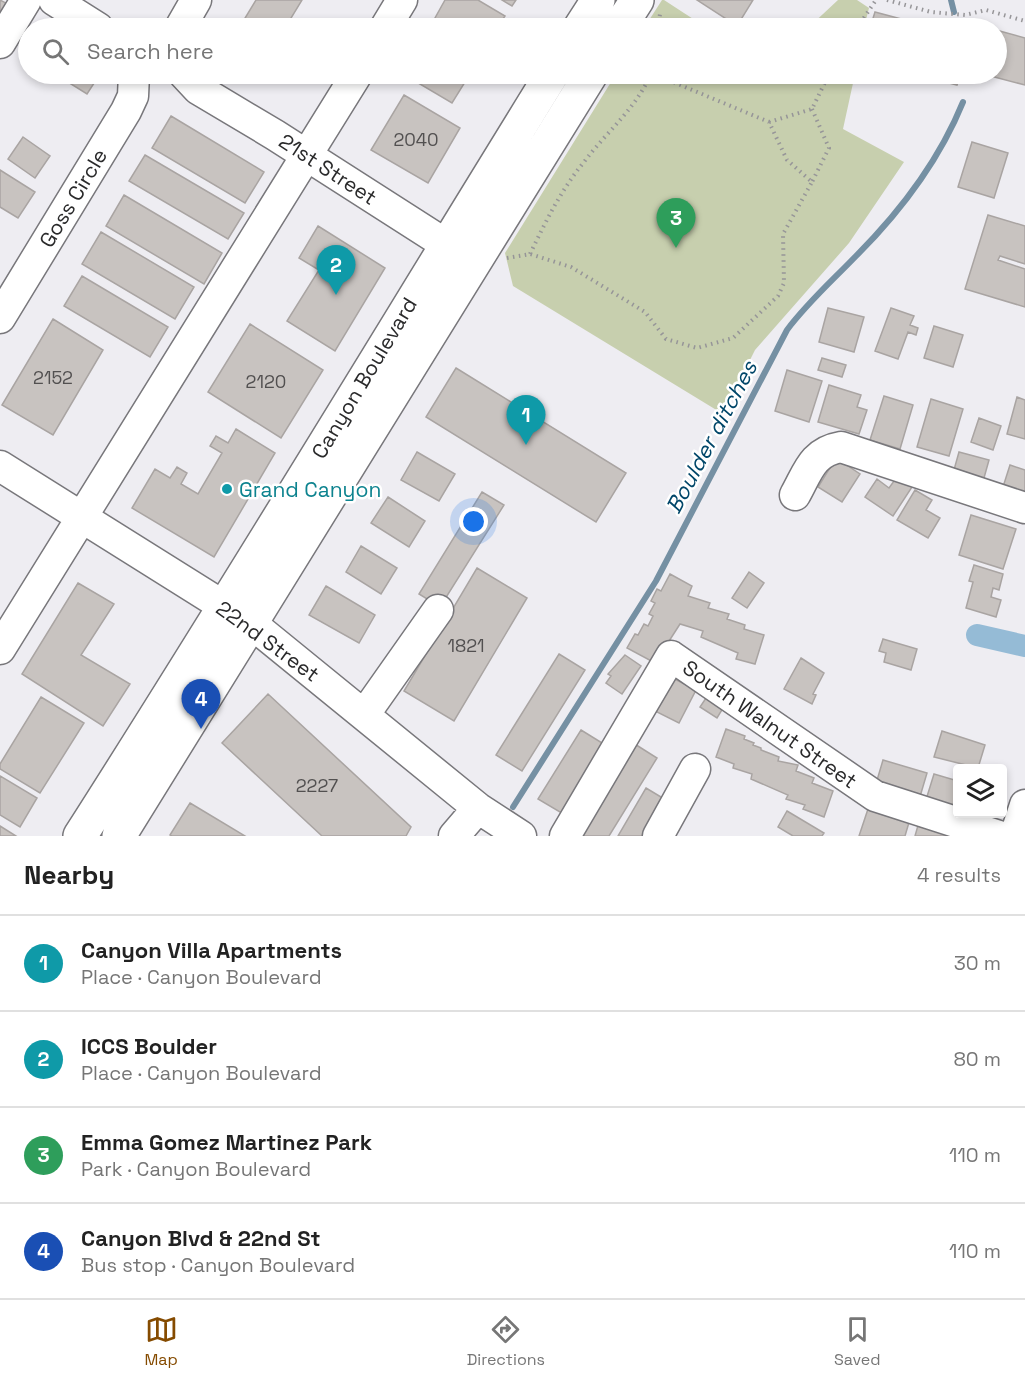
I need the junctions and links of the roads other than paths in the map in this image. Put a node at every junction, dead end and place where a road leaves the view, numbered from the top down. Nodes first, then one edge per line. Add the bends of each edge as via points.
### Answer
1 (26, 0) edge
2 (54, 0) edge
3 (196, 0) edge
4 (402, 0) edge
5 (598, 0) edge
6 (637, 0) edge
7 (82, 18) edge
8 (186, 18) edge
9 (391, 18) edge
10 (586, 18) edge
11 (625, 18) edge
12 (0, 43) edge
13 (134, 84) edge
14 (193, 84) edge
15 (351, 84) edge
16 (546, 84) edge
17 (585, 84) edge
18 (307, 155) junction
19 (444, 245) junction
20 (474, 263) junction
21 (0, 318) edge
22 (0, 466) edge
23 (795, 495) dead end
24 (1025, 508) edge
25 (82, 517) junction
26 (438, 610) dead end
27 (238, 616) junction
28 (0, 649) edge
29 (364, 715) junction
30 (695, 769) dead end
31 (1025, 804) edge
32 (478, 808) junction
33 (80, 836) edge
34 (119, 836) edge
35 (454, 836) edge
36 (521, 836) edge
37 (565, 836) edge
38 (658, 836) edge
39 (999, 836) edge
40 (1015, 836) edge

1 - 12 street
2 - 7 street
3 - 8 street
4 - 9 street
5 - 10 main road
6 - 11 main road
13 - 21 street, Goss Circle via 126,111
14 - 18 street, 21st Street
15 - 18 street
16 - 19 main road, Canyon Boulevard
17 - 20 main road, Canyon Boulevard
18 - 19 street, 21st Street
18 - 25 street
19 - 20 street, 21st Street
19 - 27 main road, Canyon Boulevard
20 - 27 main road, Canyon Boulevard
22 - 25 street, 22nd Street
23 - 24 street via 814,460 826,449 841,447
25 - 27 street, 22nd Street
25 - 28 street
26 - 29 street
27 - 29 street, 22nd Street
27 - 33 main road, Canyon Boulevard
27 - 34 main road, Canyon Boulevard
29 - 32 street, 22nd Street
30 - 38 street
31 - 40 street
32 - 35 street
32 - 36 street, 22nd Street
37 - 39 street, South Walnut Street via 671,656 875,796

